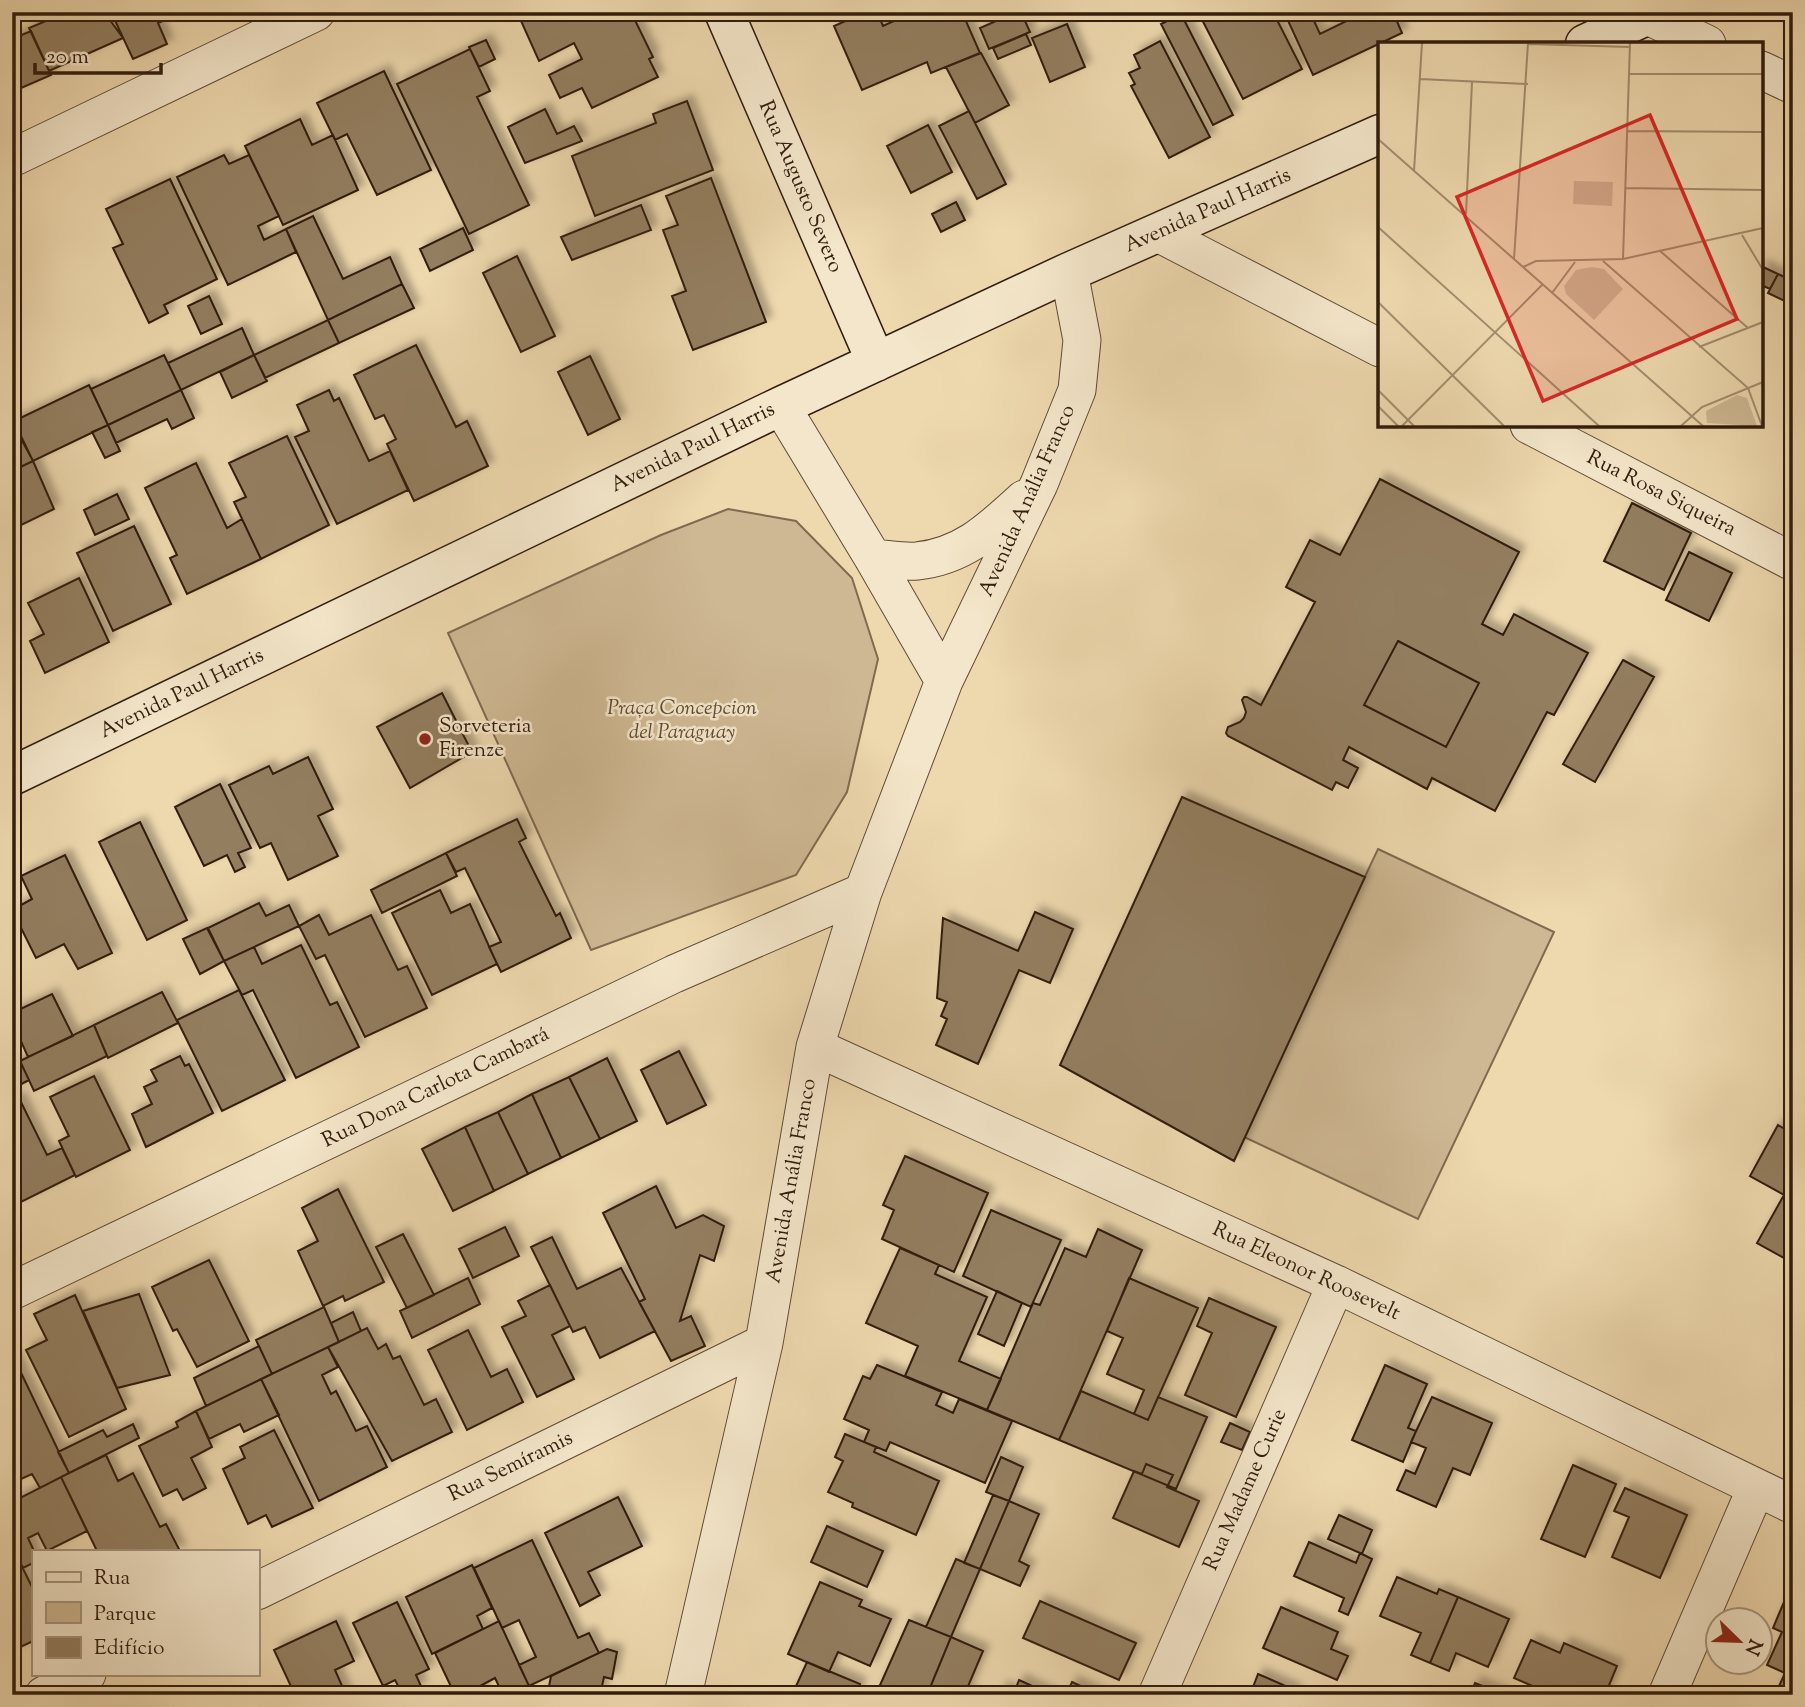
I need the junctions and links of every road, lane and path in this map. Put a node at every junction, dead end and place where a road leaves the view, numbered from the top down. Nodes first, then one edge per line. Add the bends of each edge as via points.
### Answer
1 (316, 12) edge
2 (724, 12) edge
3 (1651, 14) edge
4 (1588, 42) edge
5 (1703, 42) edge
6 (1763, 71) edge
7 (1793, 85) edge
8 (1378, 136) edge
9 (12, 158) edge
10 (1158, 233) junction
11 (1069, 272) junction
12 (1378, 347) edge
13 (876, 362) junction
14 (781, 406) junction
15 (1533, 427) edge
16 (1039, 484) junction
17 (873, 558) junction
18 (1793, 562) edge
19 (944, 681) junction
20 (12, 776) edge
21 (863, 892) junction
22 (815, 1047) junction
23 (1336, 1284) junction
24 (12, 1291) edge
25 (764, 1343) junction
26 (1756, 1488) junction
27 (1793, 1505) edge
28 (259, 1590) edge
29 (83, 1676) edge
30 (44, 1695) edge
31 (683, 1695) edge
32 (1157, 1695) edge
33 (1667, 1695) edge

1 - 9 street
2 - 13 street, Rua Augusto Severo
3 - 4 street
3 - 5 street
6 - 7 street
8 - 10 street, Avenida Paul Harris
10 - 11 street, Avenida Paul Harris
10 - 12 street
11 - 13 street, Avenida Paul Harris
11 - 16 street, Avenida Anália Franco via 1082,340 1077,390
13 - 14 street, Avenida Paul Harris
14 - 17 street
14 - 20 street, Avenida Paul Harris
15 - 18 street, Rua Rosa Siqueira
16 - 17 street via 986,533 950,554 915,561
16 - 19 street, Avenida Anália Franco
17 - 19 street
19 - 21 street, Avenida Anália Franco
21 - 22 street, Avenida Anália Franco
21 - 24 street, Rua Dona Carlota Cambará via 674,974
22 - 23 street, Rua Eleonor Roosevelt
22 - 25 street, Avenida Anália Franco
23 - 26 street, Rua Eleonor Roosevelt
23 - 32 street, Rua Madame Curie
25 - 28 street, Rua Semíramis
25 - 31 street, Avenida Anália Franco
26 - 27 street, Rua Eleonor Roosevelt
26 - 33 street
29 - 30 street

